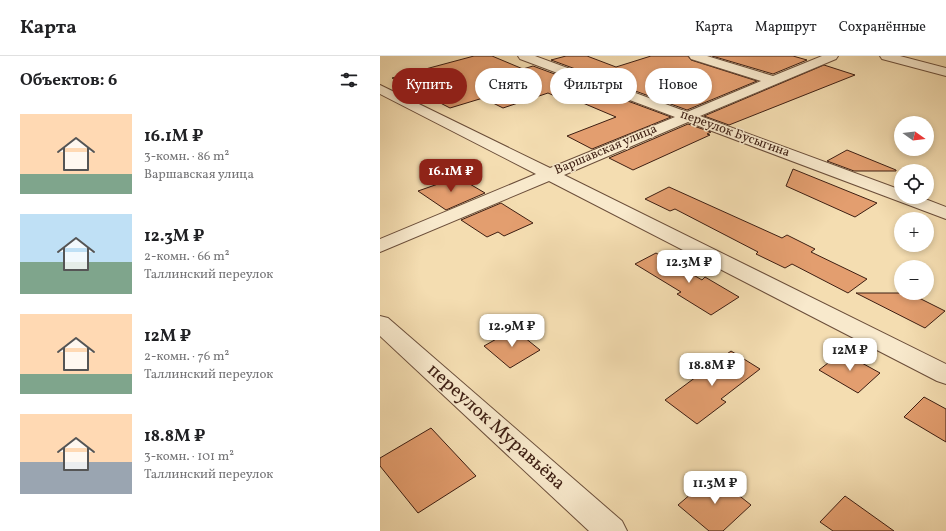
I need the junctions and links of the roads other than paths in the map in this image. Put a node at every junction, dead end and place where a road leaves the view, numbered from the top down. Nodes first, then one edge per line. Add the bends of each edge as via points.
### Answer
1 (524, 56) edge
2 (695, 56) edge
3 (832, 56) edge
4 (886, 56) edge
5 (946, 72) edge
6 (771, 80) junction
7 (380, 88) edge
8 (686, 116) junction
9 (550, 175) junction
10 (894, 193) edge
11 (923, 204) edge
12 (946, 213) edge
13 (380, 246) edge
14 (380, 323) edge
15 (946, 375) edge
16 (611, 531) edge

1 - 8 street, переулок Бусыгина
2 - 6 street
3 - 6 street, Варшавская улица
4 - 5 street
6 - 8 street, Варшавская улица
7 - 9 street
8 - 9 street, Варшавская улица
8 - 10 street, переулок Бусыгина
9 - 13 street, Варшавская улица
9 - 15 street
11 - 12 street, переулок Бусыгина
14 - 16 street, переулок Муравьёва

